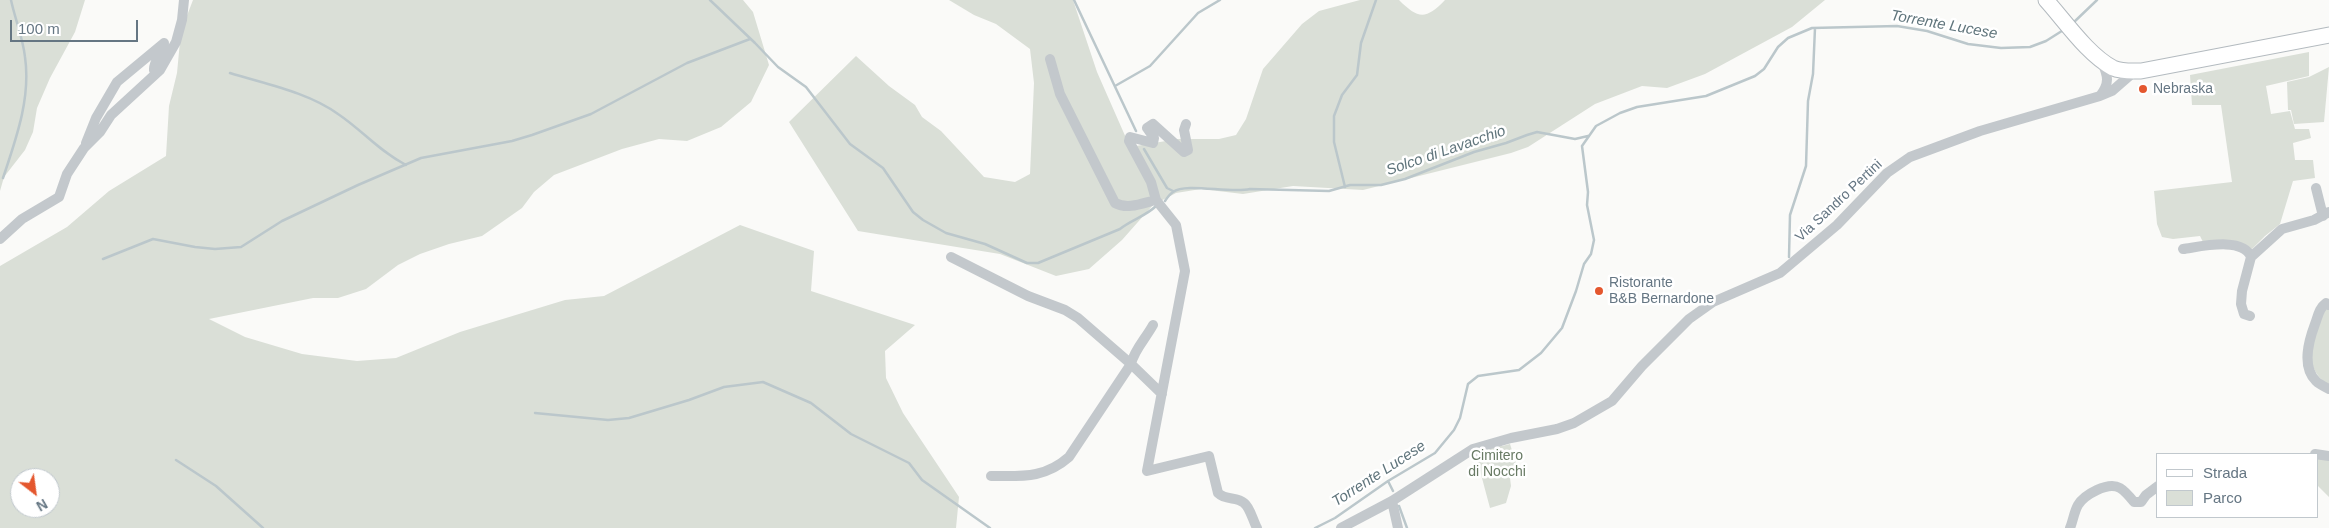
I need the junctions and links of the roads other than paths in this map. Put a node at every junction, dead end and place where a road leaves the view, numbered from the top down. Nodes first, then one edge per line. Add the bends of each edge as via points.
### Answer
1 (184, 0) edge
2 (2050, 4) edge
3 (2329, 35) edge
4 (1050, 58) dead end
5 (2102, 61) junction
6 (157, 71) junction
7 (2135, 71) junction
8 (2100, 96) junction
9 (1186, 124) dead end
10 (84, 148) junction
11 (2316, 188) dead end
12 (1156, 200) junction
13 (2326, 214) edge
14 (0, 239) edge
15 (2183, 249) dead end
16 (951, 257) dead end
17 (2251, 257) junction
18 (2329, 305) edge
19 (2250, 316) dead end
20 (1153, 325) dead end
21 (1131, 364) junction
22 (2329, 389) edge
23 (1162, 394) junction
24 (991, 476) dead end
25 (2156, 488) edge
26 (1392, 502) junction
27 (1257, 528) edge
28 (1341, 528) edge
29 (1398, 528) edge
30 (2070, 528) edge

1 - 6 street via 176,42
2 - 5 main road
3 - 7 main road
4 - 12 street via 1060,94 1115,203 1131,206
5 - 7 main road via 2115,68
5 - 8 street via 2109,78
6 - 10 street via 111,115
6 - 10 street via 154,66 164,44 117,82 96,118
7 - 8 street, Via Sandro Pertini via 2112,91
8 - 26 street, Via Sandro Pertini via 1980,131 1910,157 1887,173 1837,225 1780,273 1713,302 1689,319 1612,401 1574,423 1473,449
9 - 12 street via 1188,150 1184,152 1153,124 1147,128 1154,138 1153,143 1130,137
10 - 14 street via 67,174 59,197 22,219
11 - 13 street
12 - 23 street via 1176,225 1184,271
13 - 17 street via 2282,229
15 - 17 street via 2230,244 2247,251
16 - 21 street via 1028,296 1066,310
17 - 19 street via 2241,304 2244,314
18 - 22 street via 2326,303 2321,307 2318,314 2309,342 2308,364 2315,380
20 - 21 street via 1133,355
21 - 23 street
21 - 24 street via 1068,457 1057,467 1027,476
23 - 27 street via 1147,470 1210,456 1218,493 1246,504
25 - 30 street via 2141,502 2134,502 2120,488 2102,489 2078,504
26 - 28 street, Via Sandro Pertini
26 - 29 street

